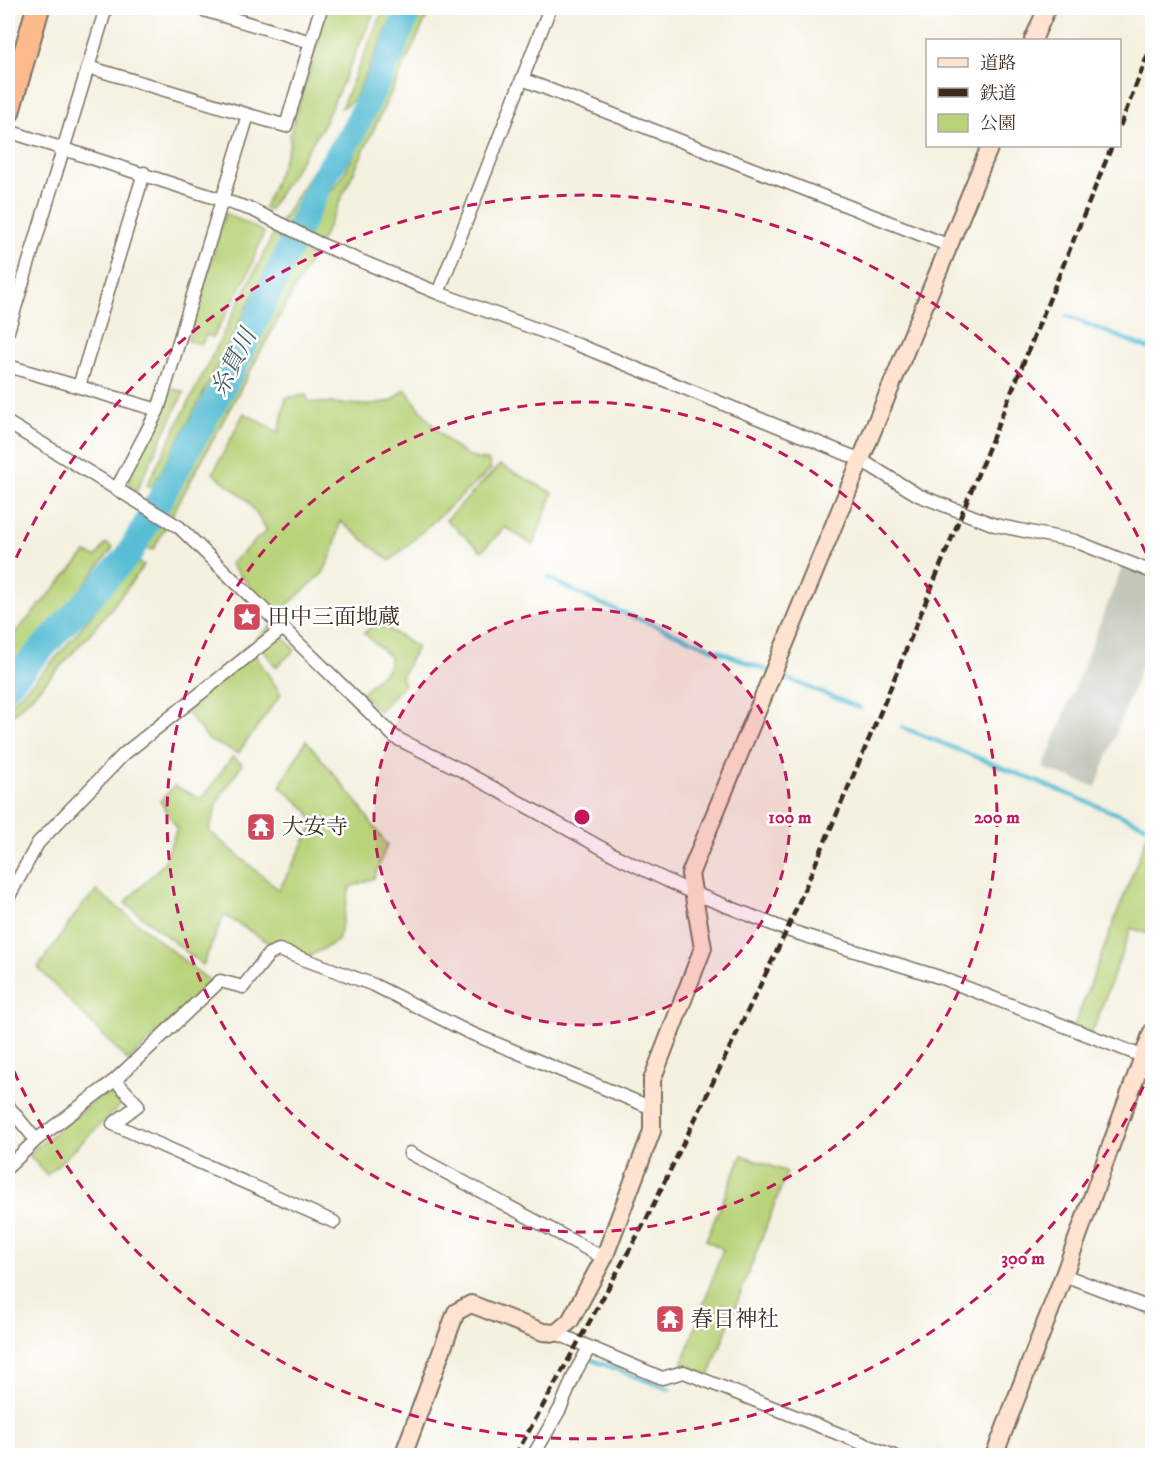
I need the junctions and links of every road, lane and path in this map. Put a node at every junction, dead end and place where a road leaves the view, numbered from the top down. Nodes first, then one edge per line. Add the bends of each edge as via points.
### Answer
1 (38, 8) edge
2 (106, 8) edge
3 (197, 8) edge
4 (321, 8) edge
5 (550, 8) edge
6 (1047, 8) edge
7 (1033, 39) edge
8 (311, 42) junction
9 (88, 67) junction
10 (522, 79) junction
11 (8, 112) edge
12 (248, 115) junction
13 (8, 131) edge
14 (990, 147) edge
15 (63, 150) junction
16 (144, 173) junction
17 (223, 199) junction
18 (950, 246) junction
19 (438, 293) junction
20 (8, 331) edge
21 (8, 366) edge
22 (79, 386) junction
23 (158, 410) junction
24 (8, 423) edge
25 (861, 460) junction
26 (117, 488) junction
27 (1152, 572) edge
28 (283, 628) junction
29 (691, 892) junction
30 (8, 898) edge
31 (1152, 1032) edge
32 (1148, 1058) edge
33 (115, 1080) junction
34 (8, 1106) edge
35 (652, 1108) junction
36 (36, 1140) junction
37 (410, 1153) dead end
38 (8, 1167) edge
39 (334, 1222) dead end
40 (604, 1258) junction
41 (1064, 1275) junction
42 (1152, 1309) edge
43 (556, 1333) junction
44 (589, 1348) junction
45 (403, 1455) edge
46 (533, 1455) edge
47 (894, 1455) edge
48 (994, 1455) edge

1 - 11 highway
2 - 9 street
3 - 8 street
4 - 8 street
5 - 10 street
6 - 7 street
8 - 12 street via 286,126
9 - 12 street
9 - 15 street
10 - 18 street
10 - 19 street
12 - 17 street
13 - 15 street
14 - 18 street
15 - 16 street
15 - 20 street
16 - 17 street
16 - 22 street
17 - 19 street
17 - 23 street
18 - 25 street
19 - 25 street via 566,340
21 - 22 street
22 - 23 street
23 - 26 street
24 - 26 street
25 - 27 street via 918,495 969,515 995,525 1075,541
25 - 29 street via 690,874
26 - 28 street via 179,526
28 - 29 street via 396,738
28 - 30 street via 124,754 38,843
29 - 32 street via 788,930 939,977
29 - 35 street via 704,948 652,1080
31 - 32 street
32 - 41 street
33 - 35 street via 220,981 243,987 269,954 279,950 374,985 468,1032
33 - 36 street
33 - 39 street via 138,1105 113,1124
34 - 36 street
35 - 40 street via 652,1131
36 - 38 street
37 - 40 street
40 - 43 street via 570,1320
41 - 42 street
41 - 48 street
43 - 44 street
43 - 45 street via 543,1332 471,1304 456,1312
44 - 46 street
44 - 47 street via 662,1378 684,1372

